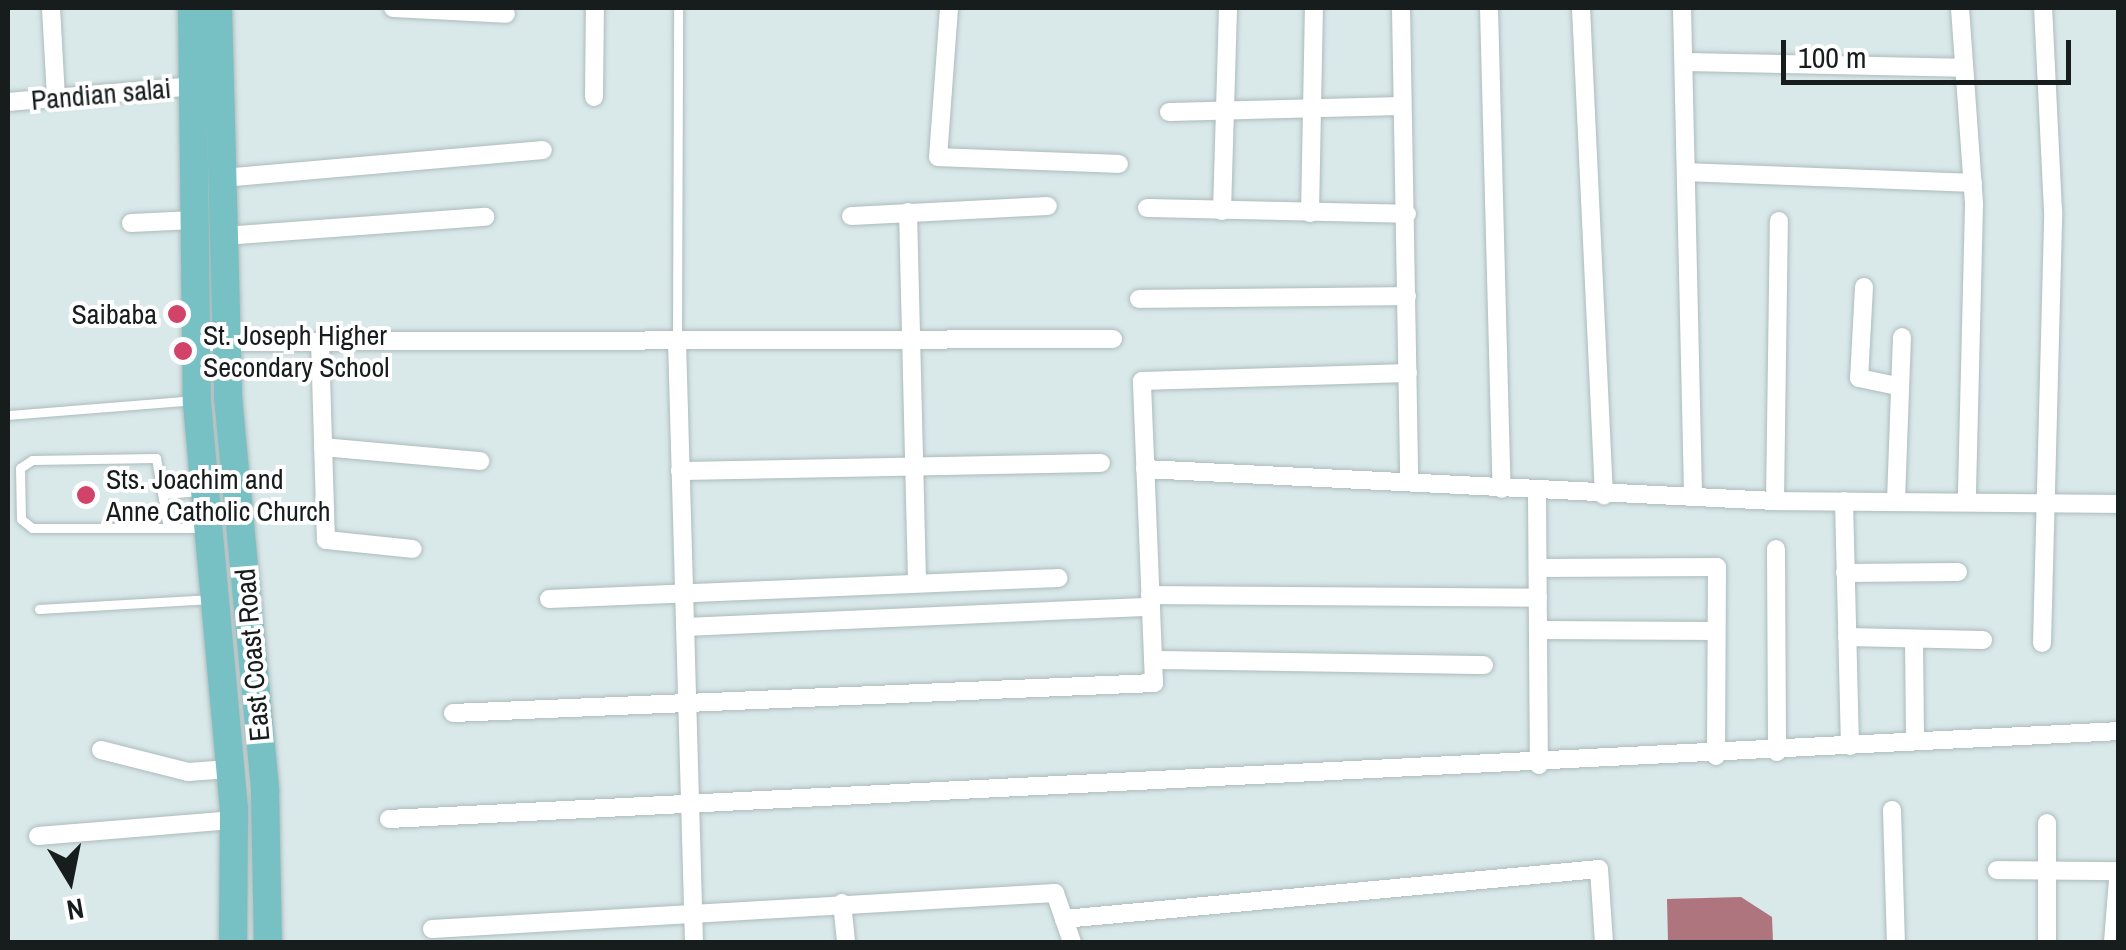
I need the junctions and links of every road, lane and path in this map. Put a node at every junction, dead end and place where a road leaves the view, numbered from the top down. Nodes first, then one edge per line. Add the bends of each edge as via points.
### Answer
1 (52, 8) edge
2 (192, 8) edge
3 (218, 8) edge
4 (393, 8) edge
5 (595, 8) edge
6 (678, 8) edge
7 (950, 8) edge
8 (1228, 8) edge
9 (1314, 8) edge
10 (1400, 8) edge
11 (1489, 8) edge
12 (1581, 8) edge
13 (1682, 8) edge
14 (1960, 8) edge
15 (2043, 8) edge
16 (506, 14) dead end
17 (1684, 62) junction
18 (1964, 68) junction
19 (194, 86) junction
20 (594, 97) dead end
21 (56, 98) junction
22 (8, 102) edge
23 (1401, 106) junction
24 (1310, 109) junction
25 (1170, 112) dead end
26 (1225, 112) junction
27 (544, 150) dead end
28 (1119, 164) dead end
29 (1686, 172) junction
30 (223, 178) junction
31 (1972, 183) junction
32 (1048, 206) dead end
33 (1146, 208) dead end
34 (1222, 211) junction
35 (908, 212) junction
36 (1310, 212) junction
37 (1406, 214) junction
38 (851, 216) dead end
39 (485, 217) dead end
40 (194, 220) junction
41 (1779, 221) dead end
42 (131, 222) dead end
43 (224, 236) junction
44 (1864, 286) dead end
45 (1407, 296) junction
46 (1138, 299) dead end
47 (1902, 338) dead end
48 (1113, 339) dead end
49 (677, 340) junction
50 (907, 340) junction
51 (320, 341) junction
52 (195, 342) junction
53 (227, 342) junction
54 (1408, 373) junction
55 (1898, 386) junction
56 (228, 397) junction
57 (197, 400) junction
58 (8, 415) edge
59 (323, 447) junction
60 (480, 461) dead end
61 (1101, 463) dead end
62 (913, 466) junction
63 (1146, 468) junction
64 (680, 470) junction
65 (1409, 481) junction
66 (1502, 489) junction
67 (205, 491) junction
68 (1537, 492) junction
69 (164, 494) junction
70 (1604, 495) junction
71 (1692, 496) junction
72 (1896, 500) junction
73 (1775, 501) junction
74 (1844, 501) junction
75 (1967, 501) junction
76 (2044, 501) junction
77 (2118, 504) edge
78 (168, 528) junction
79 (208, 528) junction
80 (412, 549) dead end
81 (1776, 549) dead end
82 (1538, 568) junction
83 (1958, 572) dead end
84 (1845, 573) junction
85 (1059, 578) dead end
86 (916, 582) junction
87 (684, 593) junction
88 (214, 598) junction
89 (1538, 598) junction
90 (549, 599) dead end
91 (1150, 601) junction
92 (39, 609) dead end
93 (685, 627) junction
94 (1538, 630) junction
95 (1716, 631) junction
96 (1848, 638) junction
97 (1914, 639) junction
98 (1982, 640) dead end
99 (2042, 643) dead end
100 (1153, 660) junction
101 (1484, 666) dead end
102 (686, 703) junction
103 (453, 713) dead end
104 (2118, 732) edge
105 (1915, 740) junction
106 (1850, 746) junction
107 (101, 750) dead end
108 (1777, 752) junction
109 (1716, 756) junction
110 (1540, 765) junction
111 (230, 769) junction
112 (687, 806) junction
113 (1892, 810) dead end
114 (234, 820) junction
115 (389, 820) dead end
116 (2047, 823) dead end
117 (38, 836) dead end
118 (1997, 870) dead end
119 (2047, 870) junction
120 (2118, 871) edge
121 (2118, 880) edge
122 (842, 903) junction
123 (694, 912) junction
124 (1064, 919) junction
125 (432, 929) dead end
126 (233, 942) edge
127 (268, 942) edge
128 (694, 942) edge
129 (846, 942) edge
130 (1072, 942) edge
131 (1604, 942) edge
132 (1896, 942) edge
133 (2046, 942) edge
134 (2112, 942) edge

1 - 21 street
2 - 19 main road, East Coast Road
3 - 30 main road, East Coast Road
4 - 16 street
5 - 20 street
6 - 49 lane
7 - 28 street via 938,157
8 - 26 street
9 - 24 street
10 - 23 street
11 - 66 street
12 - 70 street
13 - 17 street
14 - 18 street
15 - 76 street via 2052,211
17 - 18 street
17 - 29 street
18 - 31 street
19 - 21 street, Pandian salai
19 - 40 main road, East Coast Road
21 - 22 street, Pandian salai
23 - 24 street
23 - 37 street
24 - 26 street
24 - 36 street
25 - 26 street
26 - 34 street
27 - 30 street
29 - 31 street
29 - 71 street
30 - 43 main road, East Coast Road
31 - 75 street
32 - 35 street
33 - 34 street
34 - 36 street
35 - 38 street
35 - 50 street
36 - 37 street
37 - 45 street
39 - 43 street
40 - 42 street
40 - 52 main road, East Coast Road
41 - 73 street
43 - 53 main road, East Coast Road
44 - 55 street via 1859,378
45 - 46 street
45 - 54 street
47 - 55 street
48 - 50 street
49 - 50 street
49 - 51 street
49 - 64 street
50 - 62 street
51 - 53 street
51 - 59 street
52 - 53 street
52 - 57 main road, East Coast Road
53 - 56 main road, East Coast Road
54 - 63 street via 1142,381
54 - 65 street
55 - 72 street
56 - 57 main road
56 - 127 main road, East Coast Road via 264,790
57 - 58 lane
57 - 67 main road, East Coast Road
59 - 60 street
59 - 80 street via 326,540
61 - 62 street
62 - 64 street
62 - 86 street
63 - 65 street
63 - 91 street
64 - 87 street
65 - 66 street
66 - 68 street
67 - 69 lane
67 - 79 main road, East Coast Road
68 - 70 street
68 - 82 street
69 - 78 lane
69 - 78 lane via 161,464 146,456 32,460 20,468 21,520 32,528
70 - 71 street
71 - 73 street
72 - 74 street
72 - 75 street
73 - 74 street
74 - 84 street
75 - 76 street
76 - 77 street
76 - 99 street
78 - 79 lane
79 - 88 main road, East Coast Road
81 - 108 street
82 - 89 street
82 - 95 street via 1717,567
83 - 84 street
84 - 96 street
85 - 86 street
86 - 87 street
87 - 90 street
87 - 93 street
88 - 92 lane
88 - 111 main road, East Coast Road
89 - 91 street
89 - 94 street
91 - 93 street
91 - 100 street
93 - 102 street
94 - 95 street
94 - 110 street
95 - 109 street
96 - 97 street
96 - 106 street
97 - 98 street
97 - 105 street
100 - 101 street
100 - 102 street via 1154,682
102 - 103 street
102 - 112 street
104 - 105 street
105 - 106 street
106 - 108 street
107 - 111 street via 188,772
108 - 109 street
109 - 110 street
110 - 112 street
111 - 114 main road, East Coast Road
112 - 115 street
112 - 123 street
113 - 132 street
114 - 117 street
114 - 126 main road, East Coast Road
116 - 119 street
118 - 119 street
119 - 120 street
119 - 133 street
121 - 134 street
122 - 123 street
122 - 124 street via 1055,894
122 - 129 street
123 - 125 street
123 - 128 street
124 - 130 street
124 - 131 street via 1599,869

